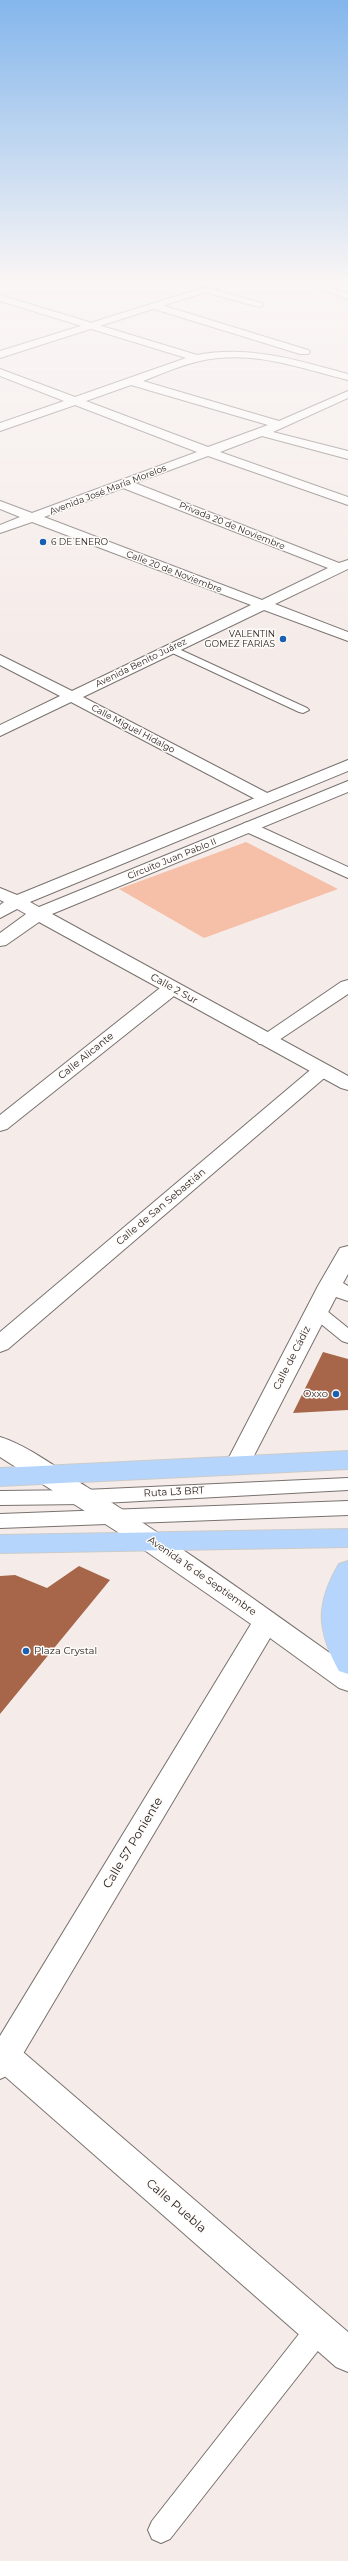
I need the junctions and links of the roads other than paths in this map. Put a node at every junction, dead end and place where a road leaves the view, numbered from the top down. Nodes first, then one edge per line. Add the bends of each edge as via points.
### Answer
1 (77, 402) edge
2 (80, 402) edge
3 (199, 402) edge
4 (332, 402) edge
5 (280, 426) junction
6 (0, 427) edge
7 (261, 432) junction
8 (209, 452) junction
9 (348, 455) edge
10 (125, 484) junction
11 (348, 501) edge
12 (0, 505) edge
13 (34, 518) junction
14 (0, 529) edge
15 (344, 566) edge
16 (262, 606) junction
17 (348, 637) edge
18 (170, 648) junction
19 (0, 659) edge
20 (71, 697) junction
21 (302, 710) dead end
22 (0, 731) edge
23 (348, 765) edge
24 (348, 786) edge
25 (265, 798) junction
26 (250, 827) junction
27 (348, 873) edge
28 (8, 898) edge
29 (0, 913) edge
30 (38, 914) junction
31 (0, 941) edge
32 (348, 986) edge
33 (172, 988) junction
34 (266, 1040) junction
35 (322, 1070) junction
36 (348, 1084) edge
37 (0, 1125) edge
38 (348, 1253) edge
39 (339, 1290) edge
40 (316, 1311) junction
41 (348, 1337) edge
42 (0, 1344) edge
43 (0, 1446) edge
44 (348, 1460) edge
45 (237, 1465) junction
46 (52, 1476) junction
47 (0, 1477) edge
48 (348, 1484) edge
49 (84, 1497) junction
50 (0, 1498) edge
51 (348, 1508) edge
52 (114, 1517) junction
53 (0, 1522) edge
54 (348, 1538) edge
55 (157, 1543) junction
56 (0, 1544) edge
57 (348, 1571) edge
58 (266, 1621) junction
59 (348, 1664) edge
60 (348, 1680) edge
61 (2, 2060) edge
62 (319, 2330) junction
63 (348, 2355) edge
64 (161, 2530) dead end

1 - 6 street
2 - 8 street
3 - 5 street
4 - 5 street, Avenida José María Morelos
5 - 7 street, Avenida José María Morelos
7 - 8 street, Avenida José María Morelos
7 - 9 street
8 - 10 street, Avenida José María Morelos
8 - 11 street
10 - 13 street, Avenida José María Morelos
10 - 15 street, Privada 20 de Noviembre
12 - 13 street, Calle 20 de Noviembre
13 - 14 street, Avenida José María Morelos
13 - 16 street, Calle 20 de Noviembre
15 - 16 street, Avenida Benito Juárez
16 - 17 street, Calle 20 de Noviembre
16 - 18 street, Avenida Benito Juárez
18 - 20 street, Avenida Benito Juárez
18 - 21 lane
19 - 20 street, Calle Miguel Hidalgo
20 - 22 street, Avenida Benito Juárez
20 - 25 street, Calle Miguel Hidalgo
23 - 25 street, Circuito Juan Pablo II
24 - 26 street, Circuito Juan Pablo II
25 - 28 street, Circuito Juan Pablo II
26 - 27 street
26 - 30 street, Circuito Juan Pablo II
28 - 29 street, Circuito Juan Pablo II
28 - 30 street, Calle 2 Sur
30 - 31 street, Circuito Juan Pablo II
30 - 33 street, Calle 2 Sur
32 - 34 street
33 - 34 street, Calle 2 Sur
33 - 37 street, Calle Alicante
34 - 35 street, Calle 2 Sur
35 - 36 street, Calle 2 Sur
35 - 42 street, Calle de San Sebastián
38 - 39 street, Calle de Cádiz
39 - 40 street, Calle de Cádiz
40 - 41 lane
40 - 45 street, Calle de Cádiz
43 - 46 street, Avenida 16 de Septiembre
44 - 45 main road
45 - 46 main road
46 - 47 main road
46 - 49 street, Avenida 16 de Septiembre
48 - 49 lane, Ruta L3 BRT
49 - 50 lane, Ruta L3 BRT
49 - 52 street, Avenida 16 de Septiembre
51 - 52 lane
52 - 53 lane
52 - 55 street, Avenida 16 de Septiembre
54 - 55 main road
55 - 56 main road
55 - 58 street, Avenida 16 de Septiembre
57 - 59 main road via 338,1586 332,1618 340,1650
58 - 60 street, Avenida 16 de Septiembre
58 - 61 street, Calle 57 Poniente
61 - 62 street, Calle Puebla
62 - 63 street, Calle Puebla
62 - 64 lane

